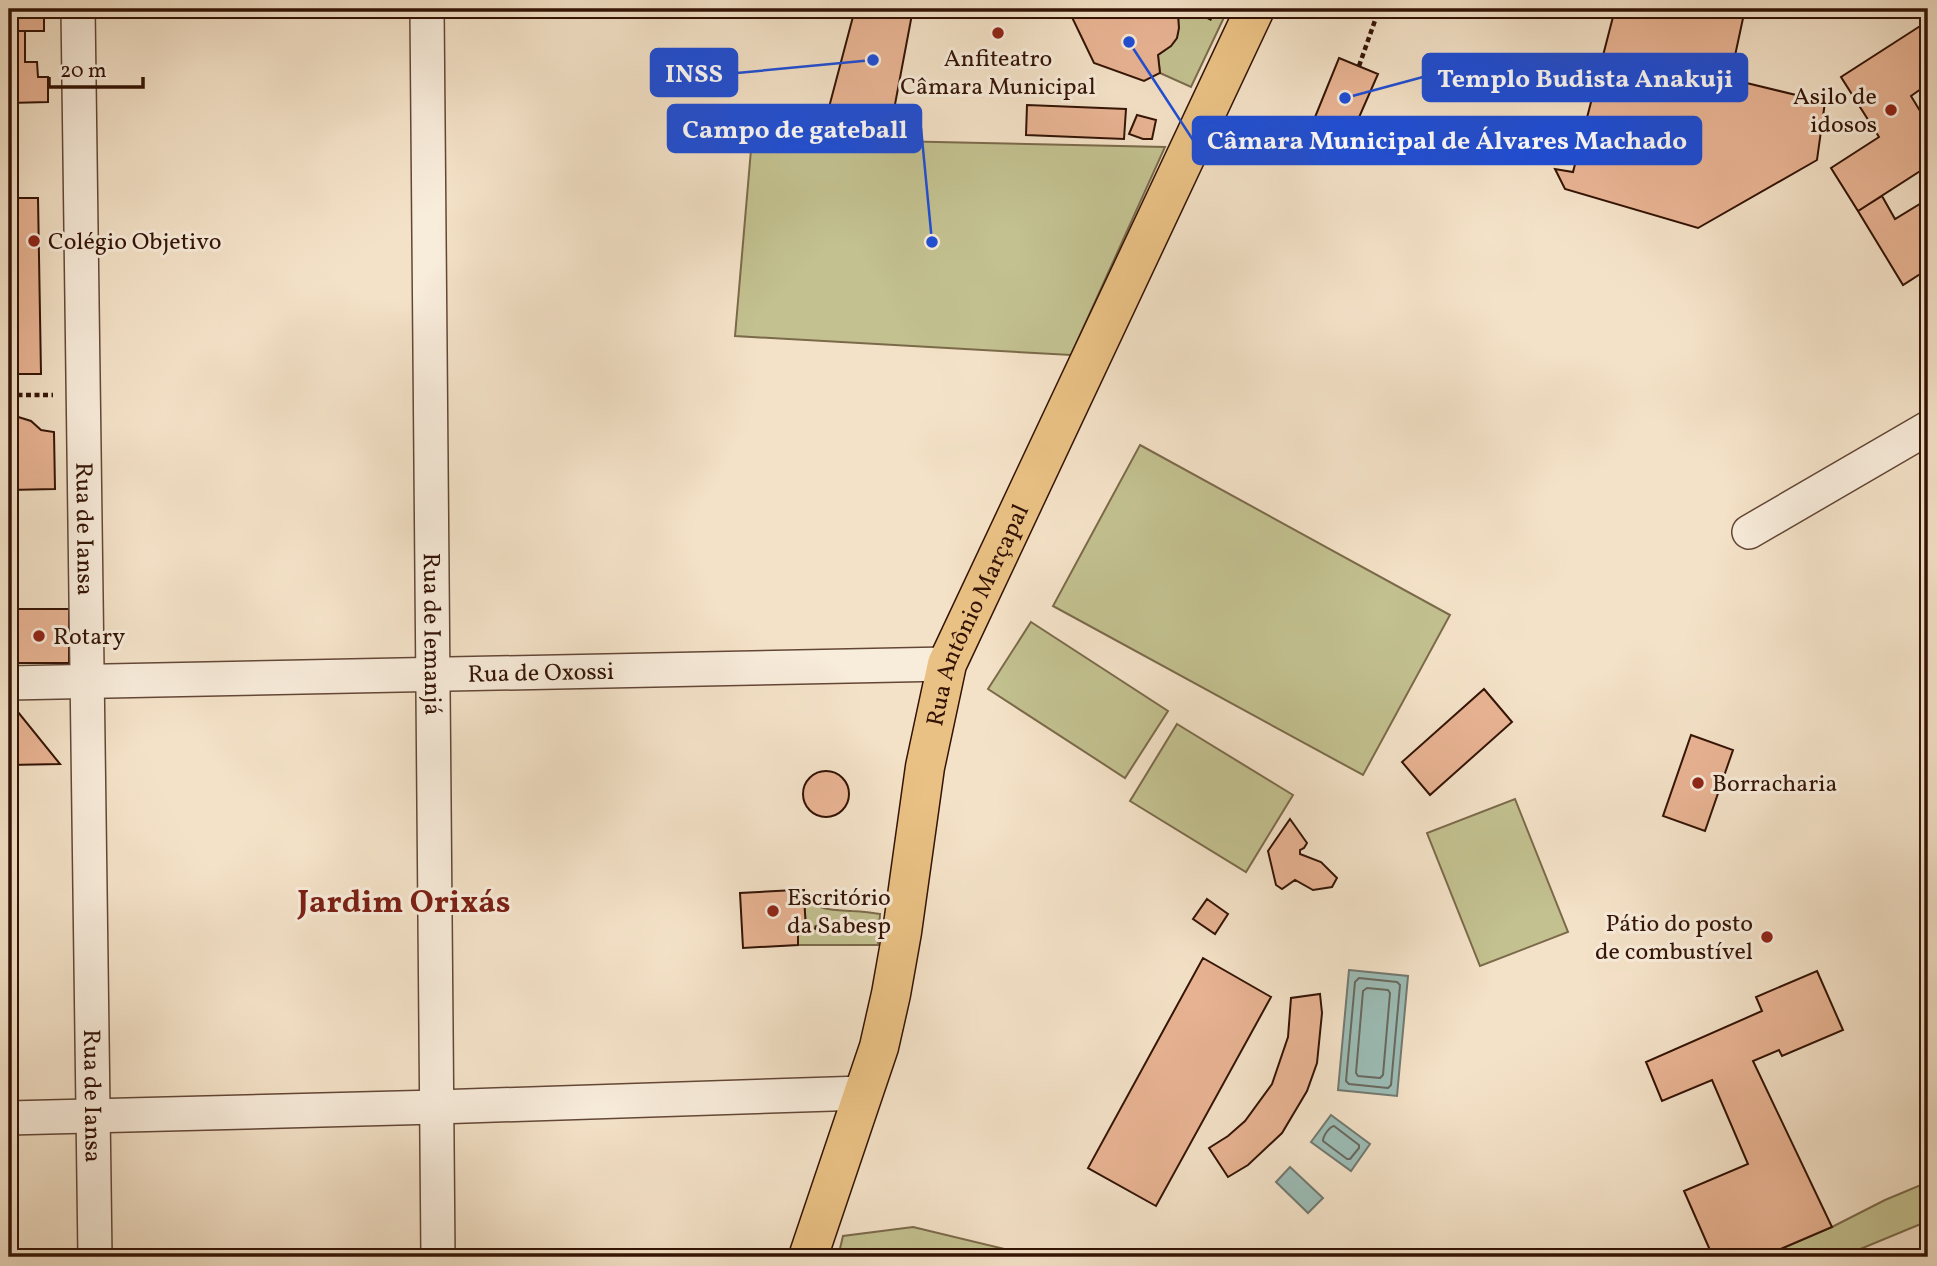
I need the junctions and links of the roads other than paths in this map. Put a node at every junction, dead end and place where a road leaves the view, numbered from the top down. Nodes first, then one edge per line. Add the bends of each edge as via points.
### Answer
1 (78, 9) edge
2 (427, 9) edge
3 (1255, 9) edge
4 (1928, 428) edge
5 (1749, 532) dead end
6 (947, 664) junction
7 (433, 674) junction
8 (87, 681) junction
9 (9, 683) edge
10 (863, 1094) junction
11 (437, 1107) junction
12 (93, 1115) junction
13 (9, 1118) edge
14 (95, 1257) edge
15 (438, 1257) edge
16 (808, 1257) edge

1 - 8 street, Rua de Iansa
2 - 7 street, Rua de Iemanjá
3 - 6 main road, Rua Antônio Marçapal
4 - 5 street
6 - 7 street, Rua de Oxossi
6 - 10 main road, Rua Antônio Marçapal via 925,767 891,994
7 - 8 street, Rua de Oxossi
7 - 11 street, Rua de Iemanjá
8 - 9 street, Rua de Oxossi
8 - 12 street, Rua de Iansa
10 - 11 street
10 - 16 main road, Rua Antônio Marçapal
11 - 12 street
11 - 15 street, Rua de Iemanjá
12 - 13 street
12 - 14 street, Rua de Iansa

